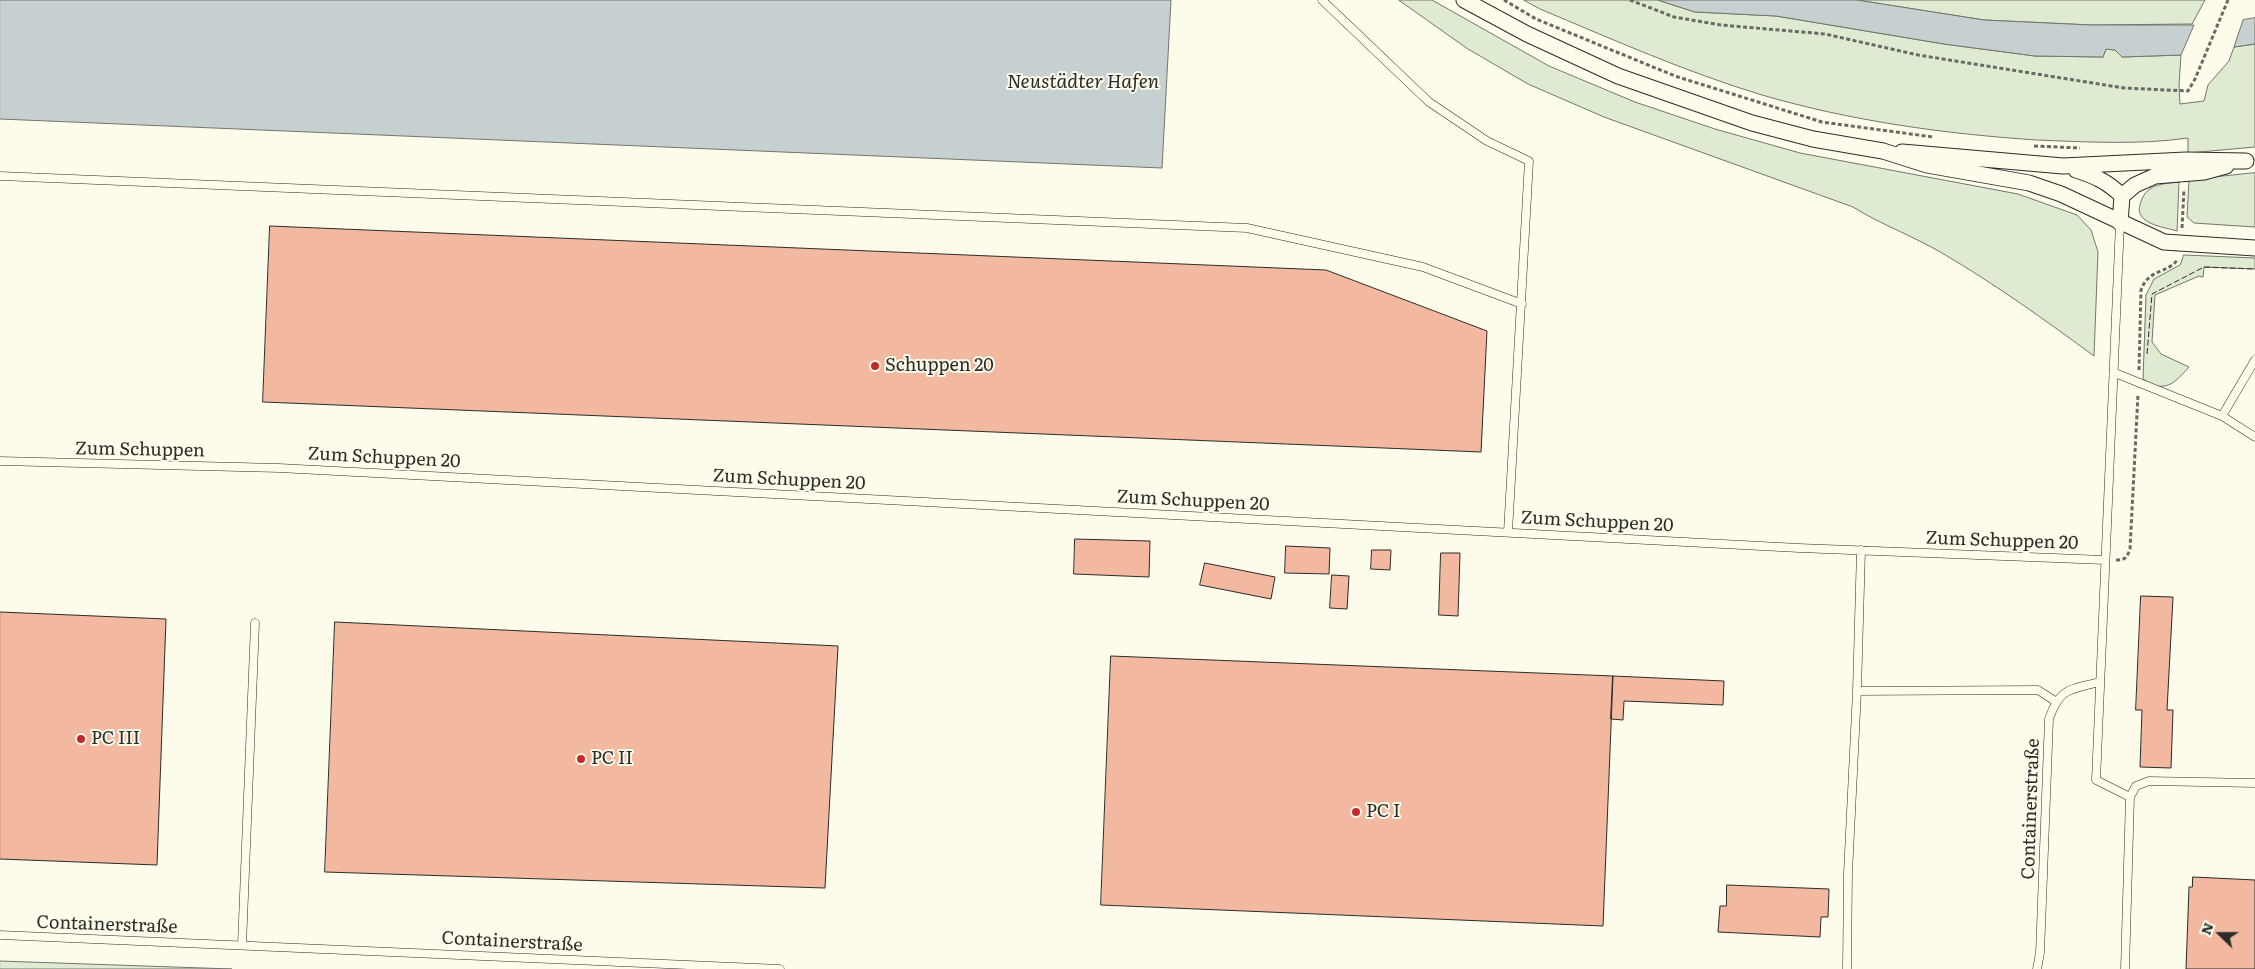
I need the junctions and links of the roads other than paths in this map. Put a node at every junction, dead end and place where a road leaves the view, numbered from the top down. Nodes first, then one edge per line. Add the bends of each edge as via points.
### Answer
1 (1322, 0) edge
2 (1464, 0) edge
3 (1883, 151) junction
4 (2250, 161) edge
5 (2063, 166) junction
6 (0, 176) edge
7 (2122, 196) junction
8 (2120, 223) junction
9 (2255, 248) edge
10 (1522, 304) junction
11 (2255, 360) edge
12 (2115, 373) junction
13 (2222, 416) junction
14 (2255, 437) edge
15 (0, 461) edge
16 (279, 468) joint
17 (1508, 532) junction
18 (1861, 550) junction
19 (2105, 560) junction
20 (255, 623) dead end
21 (2099, 682) junction
22 (1857, 691) junction
23 (2055, 701) junction
24 (2255, 784) edge
25 (2130, 797) junction
26 (0, 935) edge
27 (242, 946) junction
28 (780, 969) edge
29 (1847, 969) edge
30 (2037, 969) edge
31 (2125, 969) edge

1 - 10 lane via 1429,102 1487,141 1529,161
2 - 3 street via 1552,46 1680,100 1813,139
3 - 5 street
3 - 8 street via 1927,165 2029,183 2062,194
4 - 5 street via 2186,160
4 - 7 street via 2204,172 2155,176 2135,185
5 - 7 street via 2096,176
6 - 10 lane via 1247,228 1423,267
7 - 8 street
8 - 9 street via 2164,242
8 - 12 lane
10 - 17 lane
11 - 13 lane
12 - 13 lane
12 - 19 lane
13 - 14 lane
15 - 16 lane, Zum Schuppen
16 - 17 lane, Zum Schuppen 20
17 - 18 lane, Zum Schuppen 20
18 - 19 lane, Zum Schuppen 20
18 - 22 lane
19 - 21 lane
20 - 27 lane
21 - 23 lane via 2067,691
21 - 25 lane via 2096,780
22 - 23 lane via 2038,690
22 - 29 lane
23 - 30 lane, Containerstraße via 2049,719
24 - 25 lane via 2149,781 2136,786
25 - 31 lane
26 - 27 lane, Containerstraße
27 - 28 lane, Containerstraße

